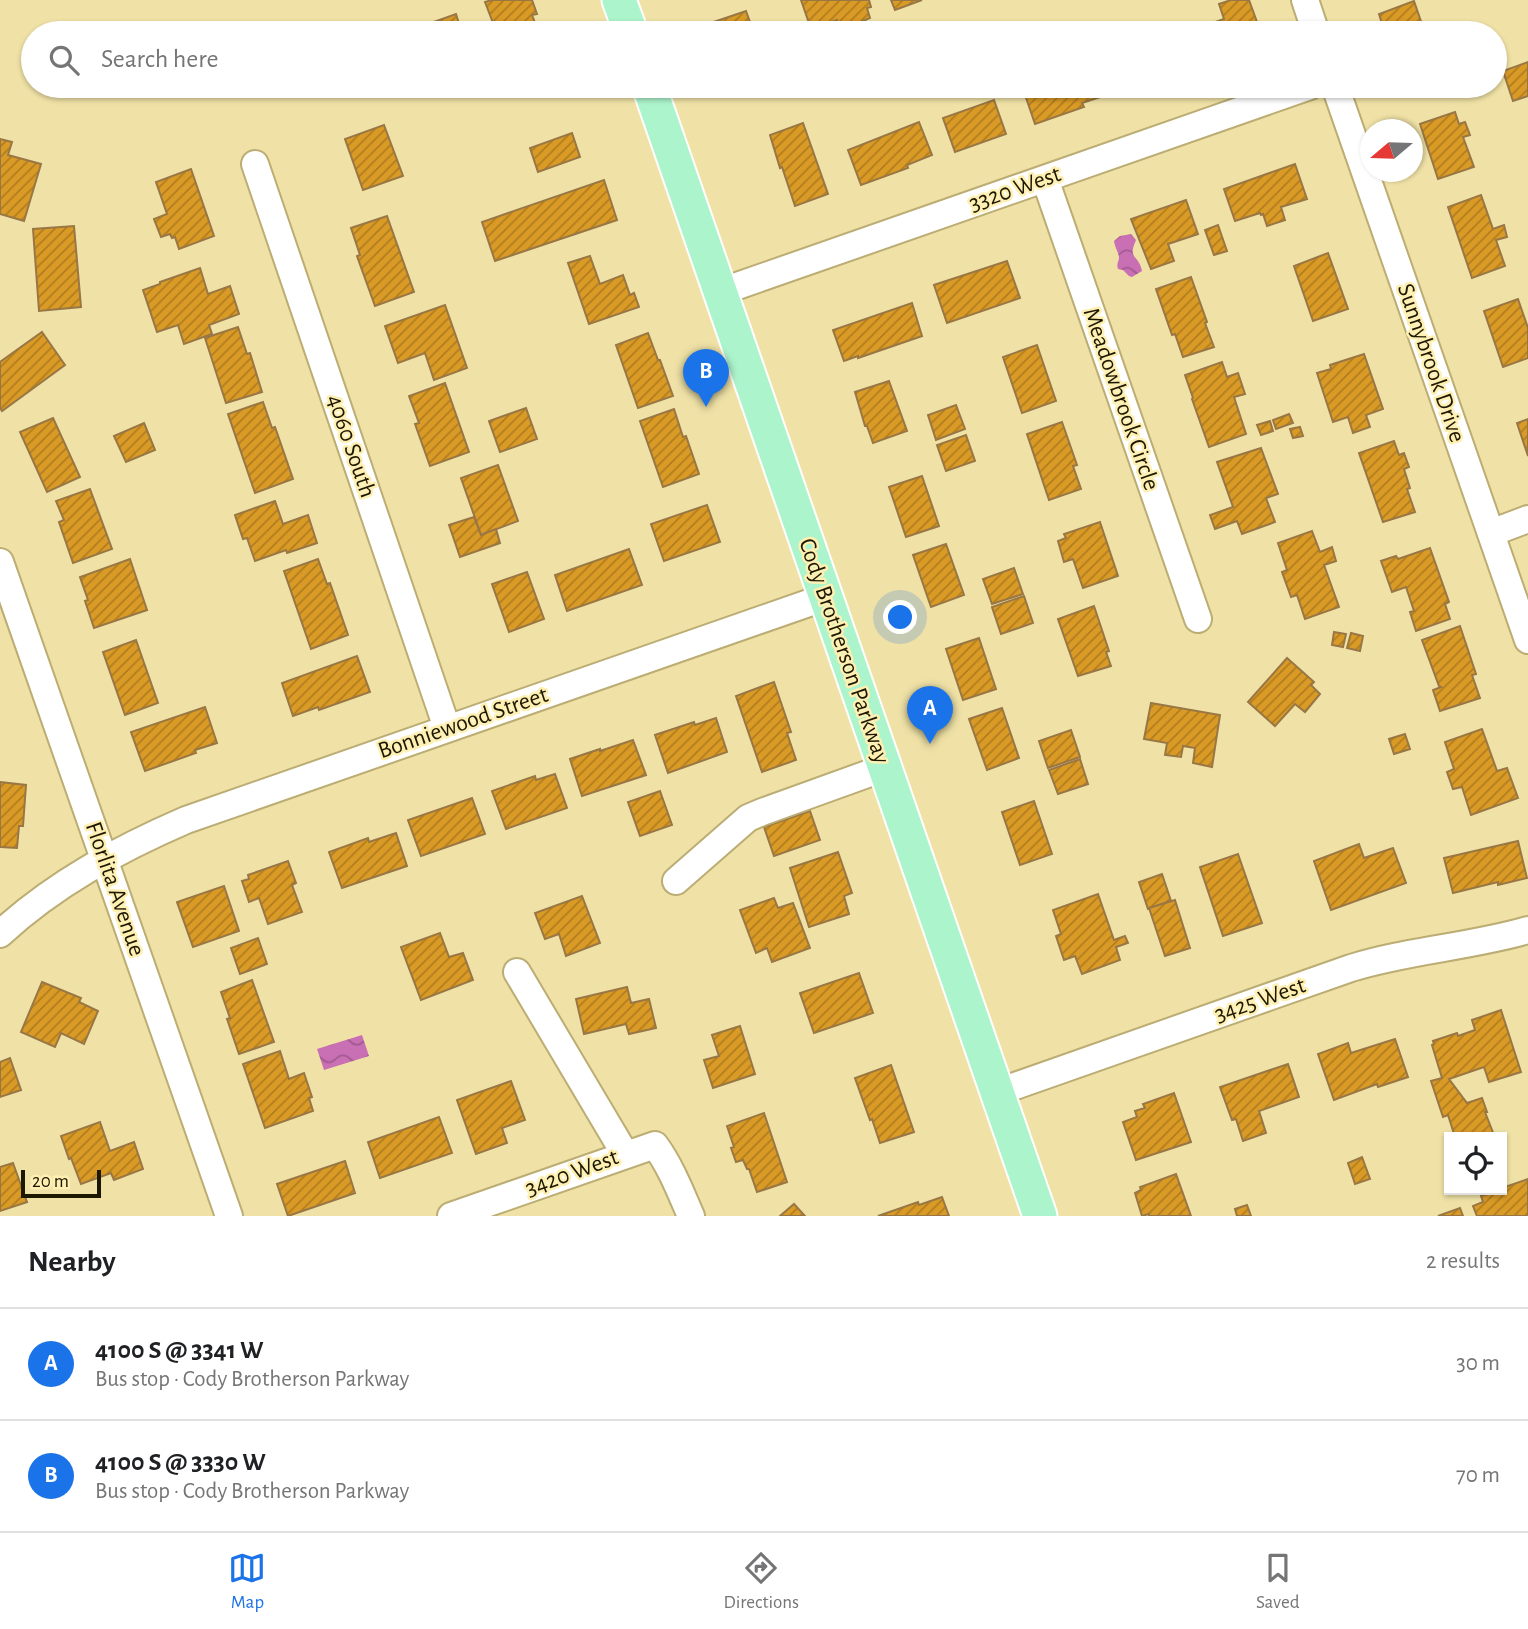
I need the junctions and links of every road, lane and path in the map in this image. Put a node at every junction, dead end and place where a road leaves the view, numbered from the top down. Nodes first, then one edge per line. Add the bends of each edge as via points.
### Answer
1 (619, 0) edge
2 (1305, 0) edge
3 (627, 21) edge
4 (1312, 21) edge
5 (653, 98) edge
6 (1276, 98) edge
7 (1339, 98) edge
8 (255, 164) dead end
9 (1045, 179) junction
10 (720, 292) junction
11 (1528, 519) edge
12 (1491, 533) junction
13 (0, 562) edge
14 (826, 597) junction
15 (1198, 619) dead end
16 (1528, 640) edge
17 (447, 728) junction
18 (884, 768) junction
19 (105, 859) junction
20 (676, 881) dead end
21 (1528, 930) edge
22 (0, 934) edge
23 (517, 972) dead end
24 (998, 1092) junction
25 (625, 1154) junction
26 (229, 1216) edge
27 (451, 1216) edge
28 (691, 1216) edge
29 (1040, 1216) edge

1 - 3 main road
2 - 4 street
5 - 10 main road, Cody Brotherson Parkway
6 - 9 street, 3320 West
7 - 12 street, Sunnybrook Drive
8 - 17 street, 4060 South
9 - 10 street, 3320 West
9 - 15 street, Meadowbrook Circle
10 - 14 main road, Cody Brotherson Parkway
11 - 12 street
12 - 16 street, Sunnybrook Drive
13 - 19 street, Florlita Avenue
14 - 17 street, Bonniewood Street
14 - 18 main road, Cody Brotherson Parkway
17 - 19 street, Bonniewood Street via 214,809
18 - 20 street via 748,818
18 - 24 main road, Cody Brotherson Parkway
19 - 22 street, Bonniewood Street
19 - 26 street, Florlita Avenue
21 - 24 street, 3425 West via 1351,968
23 - 25 street
24 - 29 main road, Cody Brotherson Parkway
25 - 27 street, 3420 West
25 - 28 street, 3420 West via 655,1145

